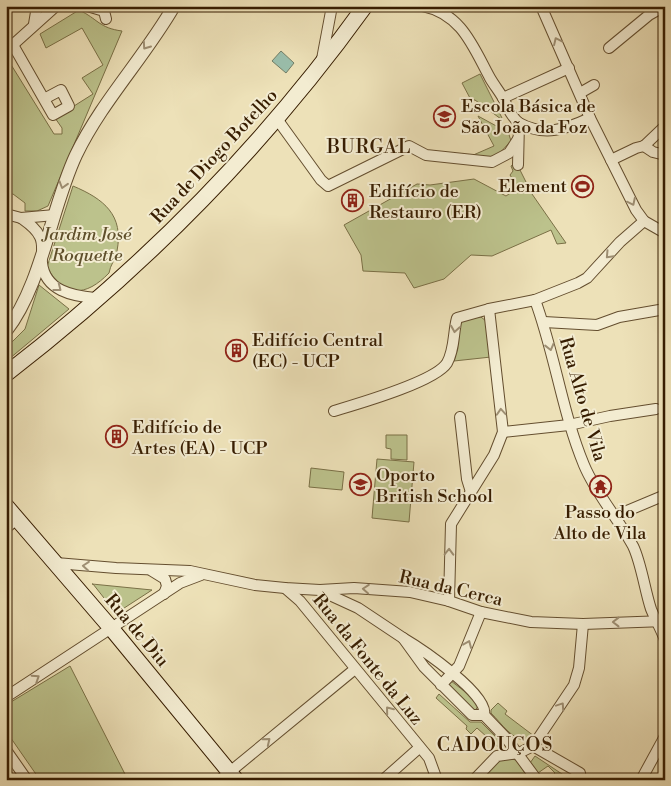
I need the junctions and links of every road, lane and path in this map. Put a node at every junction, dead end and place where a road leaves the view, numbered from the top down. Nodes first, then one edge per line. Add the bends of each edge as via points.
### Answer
1 (37, 6) edge
2 (56, 6) edge
3 (87, 6) edge
4 (174, 6) edge
5 (332, 6) edge
6 (423, 6) edge
7 (541, 6) edge
8 (665, 6) edge
9 (368, 7) edge
10 (106, 19) dead end
11 (34, 24) junction
12 (10, 48) edge
13 (609, 48) dead end
14 (322, 62) junction
15 (569, 68) junction
16 (594, 85) dead end
17 (580, 93) junction
18 (504, 98) junction
19 (44, 100) dead end
20 (590, 118) junction
21 (277, 119) junction
22 (519, 123) junction
23 (665, 126) edge
24 (518, 139) junction
25 (644, 146) junction
26 (665, 155) edge
27 (612, 160) junction
28 (518, 165) dead end
29 (6, 214) edge
30 (54, 215) junction
31 (21, 218) junction
32 (644, 222) junction
33 (665, 233) edge
34 (42, 253) junction
35 (95, 298) junction
36 (536, 300) junction
37 (489, 309) junction
38 (665, 309) edge
39 (544, 322) junction
40 (6, 331) edge
41 (6, 374) edge
42 (656, 410) dead end
43 (334, 412) dead end
44 (460, 417) dead end
45 (569, 425) junction
46 (502, 432) junction
47 (471, 492) junction
48 (665, 495) edge
49 (6, 506) edge
50 (614, 516) junction
51 (12, 524) edge
52 (56, 563) junction
53 (146, 570) junction
54 (201, 575) junction
55 (285, 588) junction
56 (320, 590) junction
57 (164, 594) junction
58 (449, 601) junction
59 (481, 612) junction
60 (662, 621) edge
61 (583, 624) junction
62 (111, 628) junction
63 (403, 638) junction
64 (665, 640) edge
65 (355, 669) junction
66 (452, 672) junction
67 (442, 685) junction
68 (6, 697) edge
69 (484, 715) junction
70 (665, 736) edge
71 (533, 746) junction
72 (420, 748) junction
73 (6, 750) edge
74 (516, 753) junction
75 (228, 777) edge
76 (27, 780) edge
77 (382, 780) edge
78 (437, 780) edge
79 (474, 780) edge
80 (536, 780) edge
81 (581, 780) edge
82 (641, 780) edge

1 - 11 street
2 - 11 street
3 - 10 street via 104,11
4 -> 30 street via 97,116 66,175
5 - 14 street
6 - 18 street via 440,11 461,26
15 -> 7 street
8 - 13 street
9 - 14 main road, Rua de Diogo Botelho
11 - 12 street
12 - 19 street
14 - 21 main road, Rua de Diogo Botelho
15 - 17 street
15 - 18 street
16 - 17 street
17 - 20 street
18 - 22 street via 509,112
20 - 22 street via 551,132
20 - 27 street
21 - 24 street via 324,185 332,186 406,147 426,155 492,162 508,153
21 - 35 main road, Rua de Diogo Botelho via 152,250
22 - 24 street
23 - 25 street
24 - 28 street
25 - 26 street
25 - 27 street
27 -> 32 street
29 - 31 street
30 - 31 street
30 - 34 street
31 - 34 street via 39,234
32 - 33 street
32 -> 36 street via 620,242 587,278
34 -> 35 street via 43,268 58,289 73,296
34 - 40 street via 17,314
35 - 41 main road, Rua de Diogo Botelho
36 - 37 street
36 - 39 street, Rua Alto de Vila
37 -> 43 street via 457,318 450,356 440,369 392,392
46 -> 37 street
38 - 39 street via 619,317 597,325
39 -> 45 street, Rua Alto de Vila
42 - 45 street
44 - 47 street
45 - 46 street
45 - 50 street, Rua Alto de Vila via 590,478
46 - 47 street via 494,455
58 -> 47 street via 451,524
48 - 50 street
49 - 51 main road, Rua de Diu
50 - 60 street, Rua Alto de Vila via 634,548 651,608
51 - 52 main road, Rua de Diu
53 -> 52 street, Rua da Cerca
52 - 62 main road, Rua de Diu
53 - 54 street, Rua da Cerca via 190,571
53 - 57 street via 163,576 167,582
54 - 55 street, Rua da Cerca
54 - 57 street via 186,579
55 - 56 street, Rua da Cerca
55 - 65 street, Rua da Fonte da Luz via 300,601
58 -> 56 street, Rua da Cerca via 410,592 354,588
56 - 63 street via 358,608
57 - 62 street
58 - 59 street, Rua da Cerca
59 - 61 street, Rua da Cerca via 531,622
66 -> 59 street via 459,666
60 -> 61 street, Rua da Cerca
60 - 64 street, Rua Alto de Vila
71 -> 61 street via 574,685
68 -> 62 street
62 - 75 main road, Rua de Diu
63 - 66 street
63 - 67 street
72 -> 65 street, Rua da Fonte da Luz
75 -> 65 street
66 - 67 street
66 - 69 street via 482,703
67 - 69 street via 472,715
69 - 74 street
70 - 82 street
71 - 74 street
71 - 81 street via 580,773
72 - 77 street
72 - 78 street, Rua da Fonte da Luz via 433,765
73 - 76 street
74 - 79 street via 497,756
74 - 80 street

